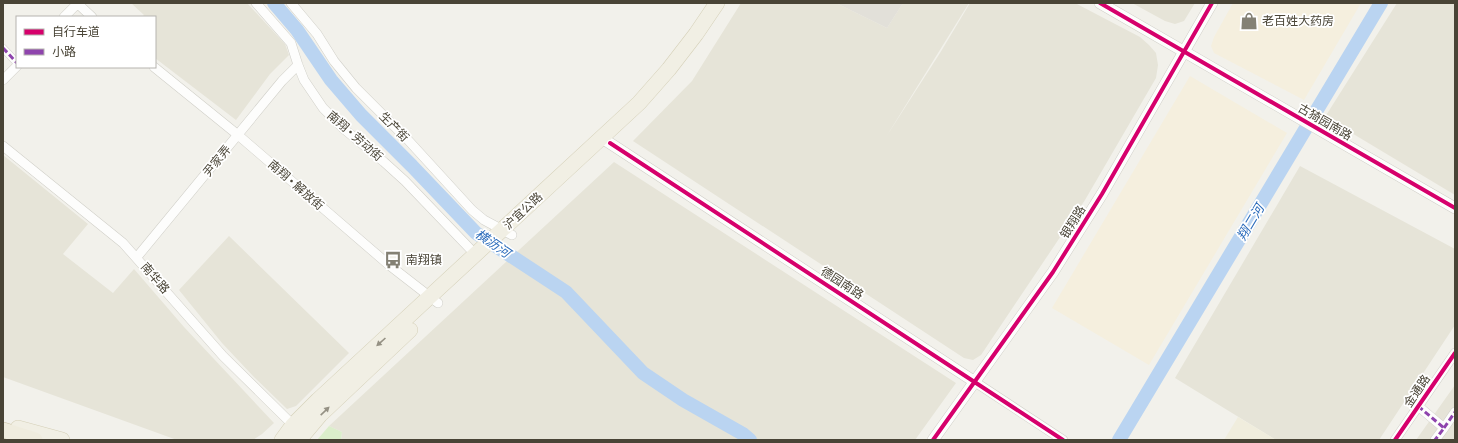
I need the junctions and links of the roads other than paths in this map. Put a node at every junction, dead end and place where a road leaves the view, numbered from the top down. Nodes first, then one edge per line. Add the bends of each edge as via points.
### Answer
1 (77, 3) edge
2 (256, 3) edge
3 (291, 3) edge
4 (717, 3) edge
5 (727, 3) edge
6 (1100, 3) edge
7 (1212, 3) edge
8 (65, 16) edge
9 (91, 16) edge
10 (3, 48) edge
11 (1185, 52) junction
12 (16, 63) edge
13 (16, 65) edge
14 (298, 65) junction
15 (155, 68) edge
16 (3, 80) edge
17 (238, 135) junction
18 (606, 141) junction
19 (3, 146) edge
20 (1455, 208) edge
21 (504, 235) junction
22 (482, 253) junction
23 (137, 257) junction
24 (434, 300) junction
25 (1455, 353) edge
26 (975, 382) junction
27 (1418, 406) junction
28 (1455, 412) edge
29 (3, 423) edge
30 (1444, 428) junction
31 (3, 430) edge
32 (288, 436) edge
33 (35, 440) edge
34 (62, 440) edge
35 (933, 440) edge
36 (1063, 440) edge
37 (1395, 440) edge
38 (1434, 440) edge

1 - 8 street
1 - 9 street
2 - 14 street, 南翔 • 劳动街 via 291,43
3 - 21 street, 生产街 via 356,88 472,210
4 - 18 main road, 沪宜公路 via 668,71
5 - 18 main road, 沪宜公路 via 704,39 676,75 645,108
6 - 11 street, 古猗园南路
7 - 11 street, 银翔路
10 - 12 street
11 - 20 street, 古猗园南路
11 - 26 street, 银翔路 via 1053,272
13 - 16 street
14 - 17 street, 尹家弄
14 - 22 street, 南翔 • 劳动街 via 308,87 332,118 395,171
15 - 17 street, 南翔 • 解放街
17 - 23 street, 尹家弄
17 - 24 street, 南翔 • 解放街 via 389,265
18 - 21 main road, 沪宜公路
18 - 26 street, 德园南路
19 - 23 street, 南华路 via 115,236
21 - 22 main road, 沪宜公路
22 - 24 main road, 沪宜公路
23 - 32 street, 南华路 via 219,351
24 - 32 main road, 沪宜公路 via 318,400
25 - 27 street, 金通路
26 - 35 street, 银翔路
26 - 36 street, 德园南路
27 - 30 street
27 - 37 street, 金通路
28 - 30 street
29 - 34 main road
30 - 38 street
31 - 33 highway

